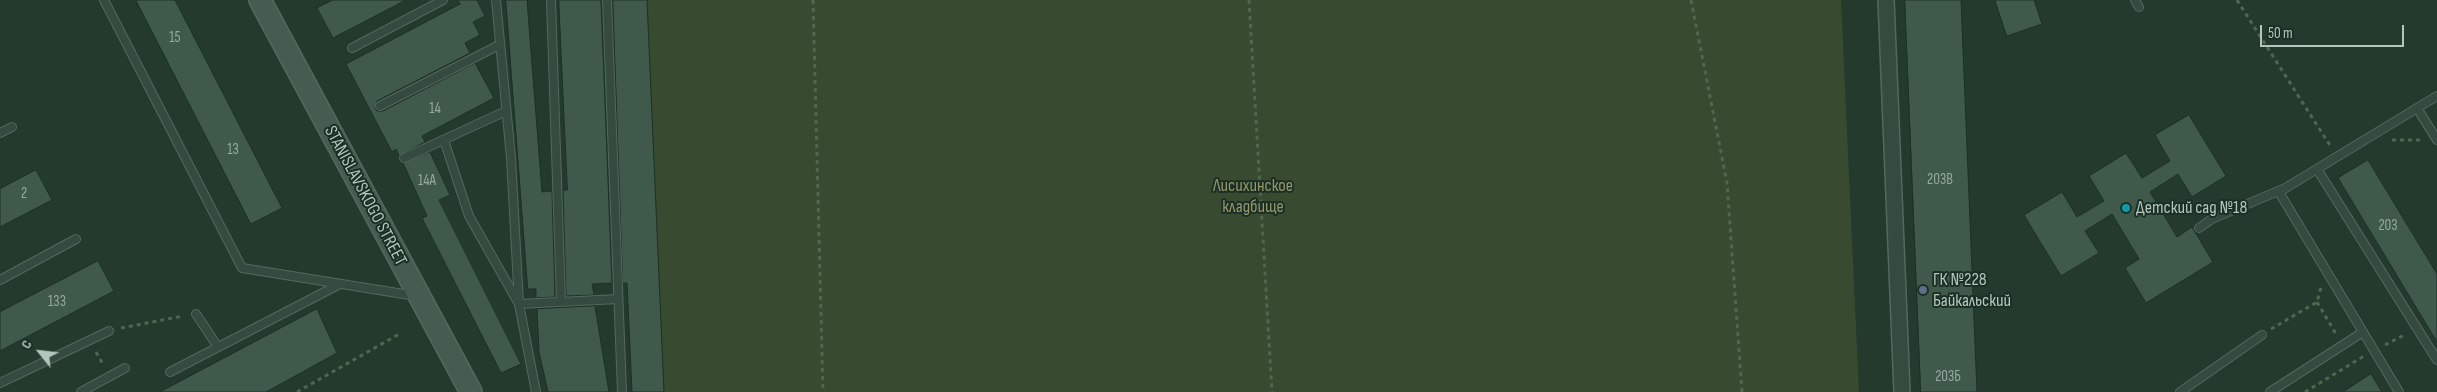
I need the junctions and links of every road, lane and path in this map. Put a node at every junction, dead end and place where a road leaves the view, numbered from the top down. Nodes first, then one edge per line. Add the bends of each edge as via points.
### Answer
1 (104, 0) edge
2 (260, 0) edge
3 (443, 0) edge
4 (496, 0) edge
5 (551, 0) edge
6 (606, 0) edge
7 (813, 0) edge
8 (1249, 0) edge
9 (1691, 0) edge
10 (1886, 0) edge
11 (2237, 0) edge
12 (499, 45) junction
13 (352, 48) dead end
14 (2437, 96) edge
15 (380, 106) dead end
16 (2418, 108) junction
17 (506, 111) junction
18 (12, 127) dead end
19 (2378, 132) junction
20 (0, 133) edge
21 (444, 140) junction
22 (2437, 140) edge
23 (2338, 157) junction
24 (404, 158) dead end
25 (2317, 169) junction
26 (2291, 185) junction
27 (2199, 228) dead end
28 (76, 238) dead end
29 (2326, 268) junction
30 (0, 280) edge
31 (340, 284) junction
32 (419, 297) junction
33 (618, 299) junction
34 (561, 300) junction
35 (2317, 302) junction
36 (518, 304) junction
37 (196, 314) joint
38 (109, 331) joint
39 (2363, 332) junction
40 (401, 333) dead end
41 (2262, 335) joint
42 (89, 340) junction
43 (2343, 345) junction
44 (218, 346) junction
45 (2437, 360) edge
46 (125, 368) dead end
47 (170, 372) dead end
48 (110, 376) junction
49 (0, 383) edge
50 (81, 392) edge
51 (297, 392) edge
52 (470, 392) edge
53 (536, 392) edge
54 (622, 392) edge
55 (823, 392) edge
56 (1272, 392) edge
57 (1742, 392) edge
58 (1902, 392) edge
59 (2180, 392) edge
60 (2270, 392) edge
61 (2305, 392) edge
62 (2399, 392) edge

1 - 31 lane via 242,268
2 - 32 main road, STANISLAVSKOGO STREET
3 - 13 lane
4 - 12 lane
5 - 34 lane
6 - 33 lane
7 - 55 path
8 - 56 path
9 - 57 path via 1727,182
10 - 58 street
11 - 23 path
12 - 15 lane
12 - 17 lane
14 - 16 lane
16 - 19 lane
16 - 22 lane
17 - 21 lane
17 - 36 lane
18 - 20 lane
19 - 22 path via 2383,140
19 - 23 lane
21 - 24 lane
21 - 36 lane via 469,216
23 - 25 lane
25 - 26 lane
25 - 45 lane
26 - 27 lane via 2212,219
26 - 29 lane via 2279,192
28 - 30 lane
29 - 35 path
29 - 39 lane
31 - 32 lane
31 - 44 lane
32 - 52 main road, STANISLAVSKOGO STREET
33 - 34 lane
33 - 54 lane
34 - 36 lane
35 - 41 path
35 - 43 path
36 - 53 lane
37 - 38 path
37 - 44 lane
38 - 42 lane
39 - 43 lane
39 - 62 lane
40 - 51 path
41 - 59 lane
42 - 48 path
42 - 49 lane
43 - 60 lane
43 - 61 path via 2353,362
44 - 47 lane
46 - 48 lane
48 - 50 lane

